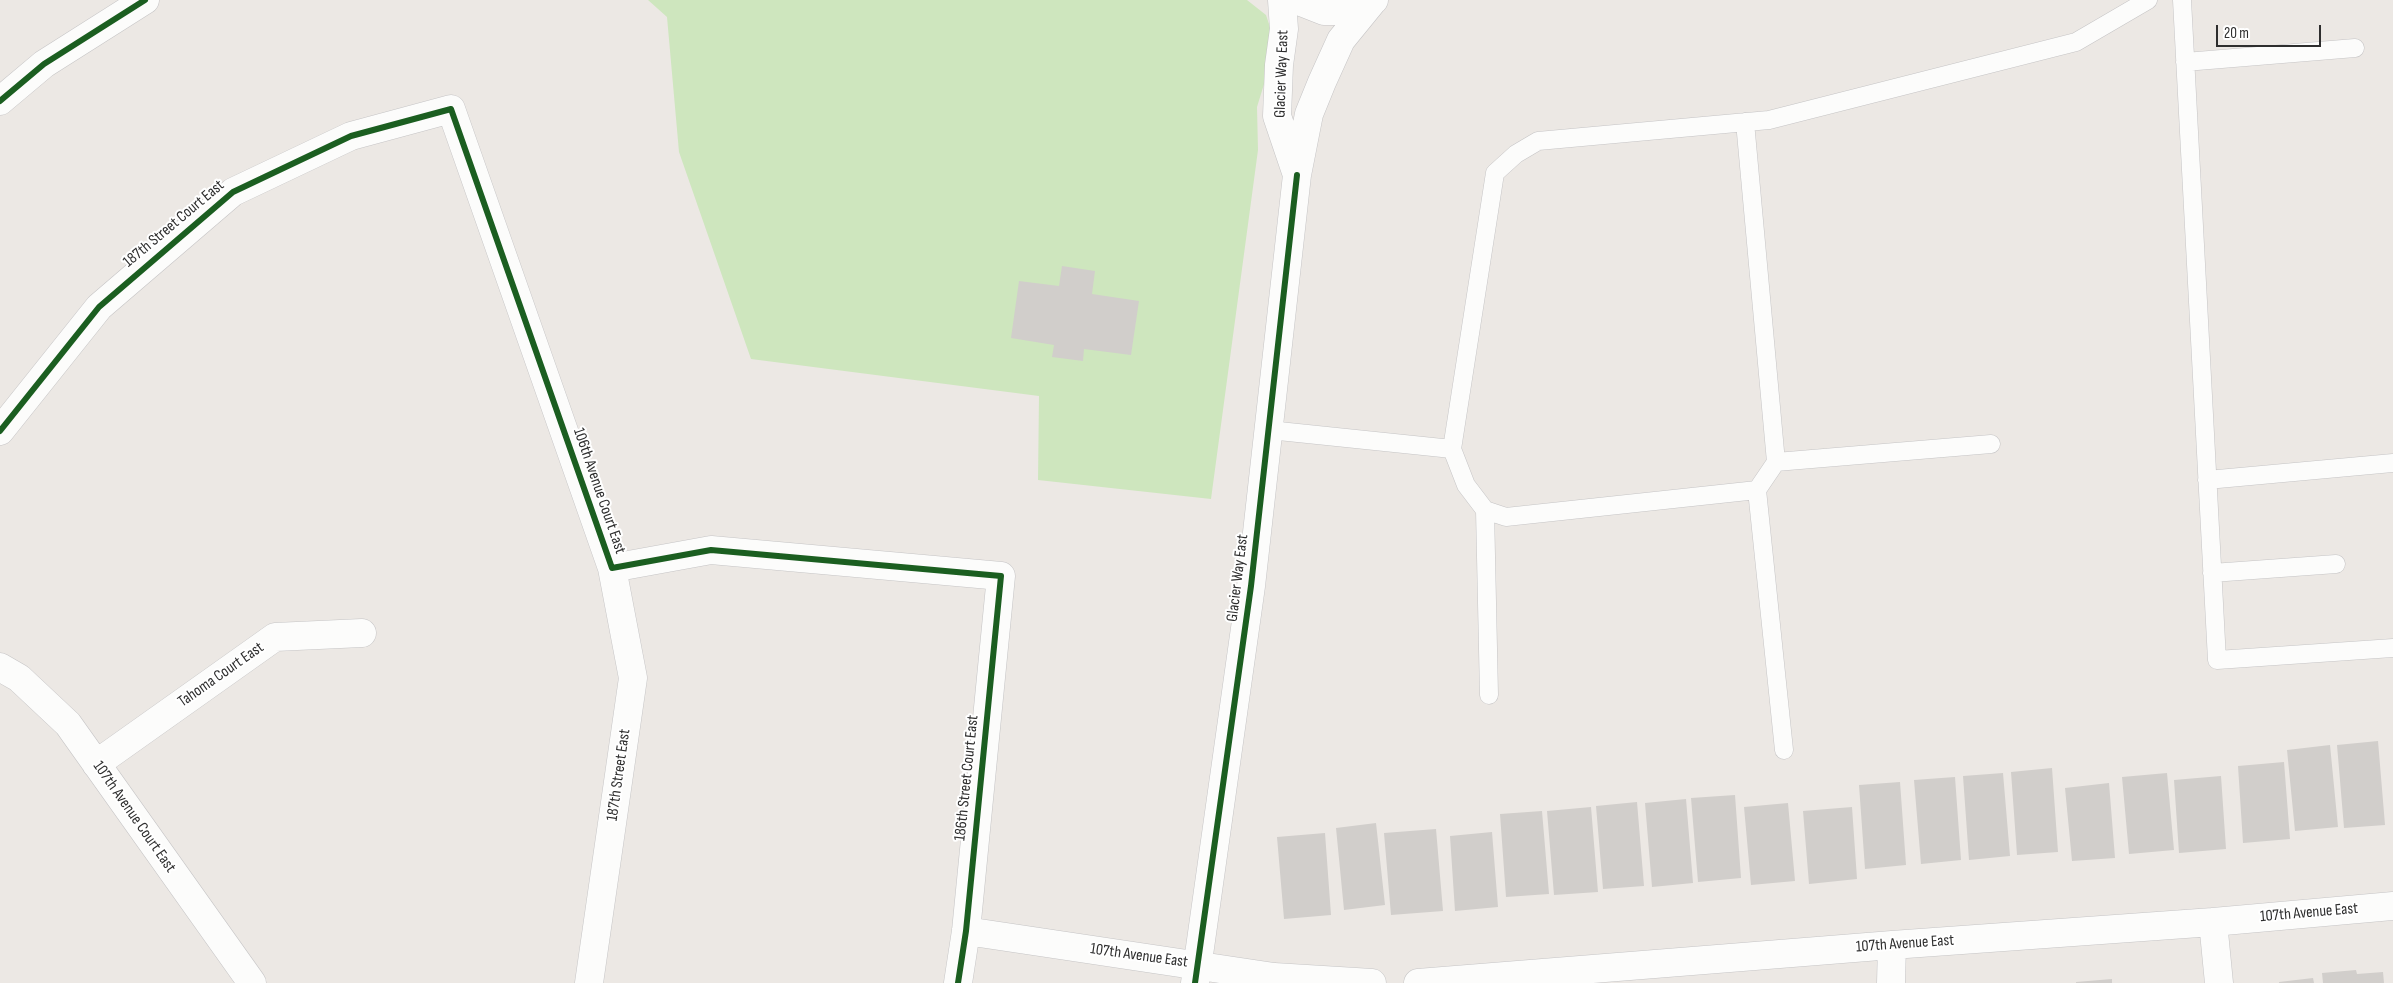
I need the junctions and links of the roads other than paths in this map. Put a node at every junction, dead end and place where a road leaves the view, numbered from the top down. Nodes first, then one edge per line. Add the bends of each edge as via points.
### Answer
1 (145, 0) edge
2 (1282, 0) edge
3 (1296, 0) edge
4 (2148, 0) edge
5 (2182, 0) edge
6 (1373, 1) edge
7 (2355, 48) dead end
8 (2185, 62) junction
9 (0, 101) edge
10 (451, 109) joint
11 (1746, 122) junction
12 (1297, 175) junction
13 (1270, 430) junction
14 (0, 431) edge
15 (1991, 444) dead end
16 (1452, 448) junction
17 (1776, 462) junction
18 (2393, 463) edge
19 (2207, 480) junction
20 (1757, 490) junction
21 (1485, 510) junction
22 (2336, 564) dead end
23 (612, 568) junction
24 (2212, 573) junction
25 (1001, 576) joint
26 (362, 633) dead end
27 (2393, 648) edge
28 (0, 667) edge
29 (1489, 694) dead end
30 (1784, 750) dead end
31 (96, 764) junction
32 (2393, 906) edge
33 (2213, 922) junction
34 (966, 931) junction
35 (1892, 945) junction
36 (1196, 974) edge
37 (252, 983) edge
38 (589, 983) edge
39 (958, 983) edge
40 (1372, 983) edge
41 (1418, 983) edge
42 (1891, 983) edge
43 (2218, 983) edge

1 - 9 street via 44,64
2 - 12 street, Glacier Way East via 1284,30 1277,116
3 - 6 street via 1324,11 1349,11
4 - 11 lane via 2076,42 1769,120
5 - 8 lane
6 - 12 street, Glacier Way East via 1341,40 1322,82 1309,114
7 - 8 lane
8 - 19 lane
10 - 14 street, 187th Street Court East via 351,136 233,192 99,307
10 - 23 street, 106th Avenue Court East
11 - 16 lane via 1538,141 1516,154 1495,173
11 - 17 lane
12 - 13 street, Glacier Way East
13 - 16 lane
13 - 36 street, Glacier Way East
15 - 17 lane
16 - 21 lane via 1466,485
17 - 20 lane
18 - 19 lane
19 - 24 lane
20 - 21 lane via 1506,517
20 - 30 lane
21 - 29 lane
22 - 24 lane
23 - 25 street, 106th Avenue Court East via 711,550
23 - 38 street, 187th Street East via 633,678
24 - 27 lane via 2217,660
25 - 34 street, 186th Street Court East
26 - 31 street, Tahoma Court East via 275,637
28 - 31 street, 107th Avenue Court East via 19,678 68,724
31 - 37 street, 107th Avenue Court East
32 - 33 street, 107th Avenue East
33 - 35 street, 107th Avenue East
33 - 43 street
34 - 36 street, 107th Avenue East
34 - 39 street, 186th Street Court East
35 - 41 street, 107th Avenue East
35 - 42 street
36 - 40 street, 107th Avenue East

